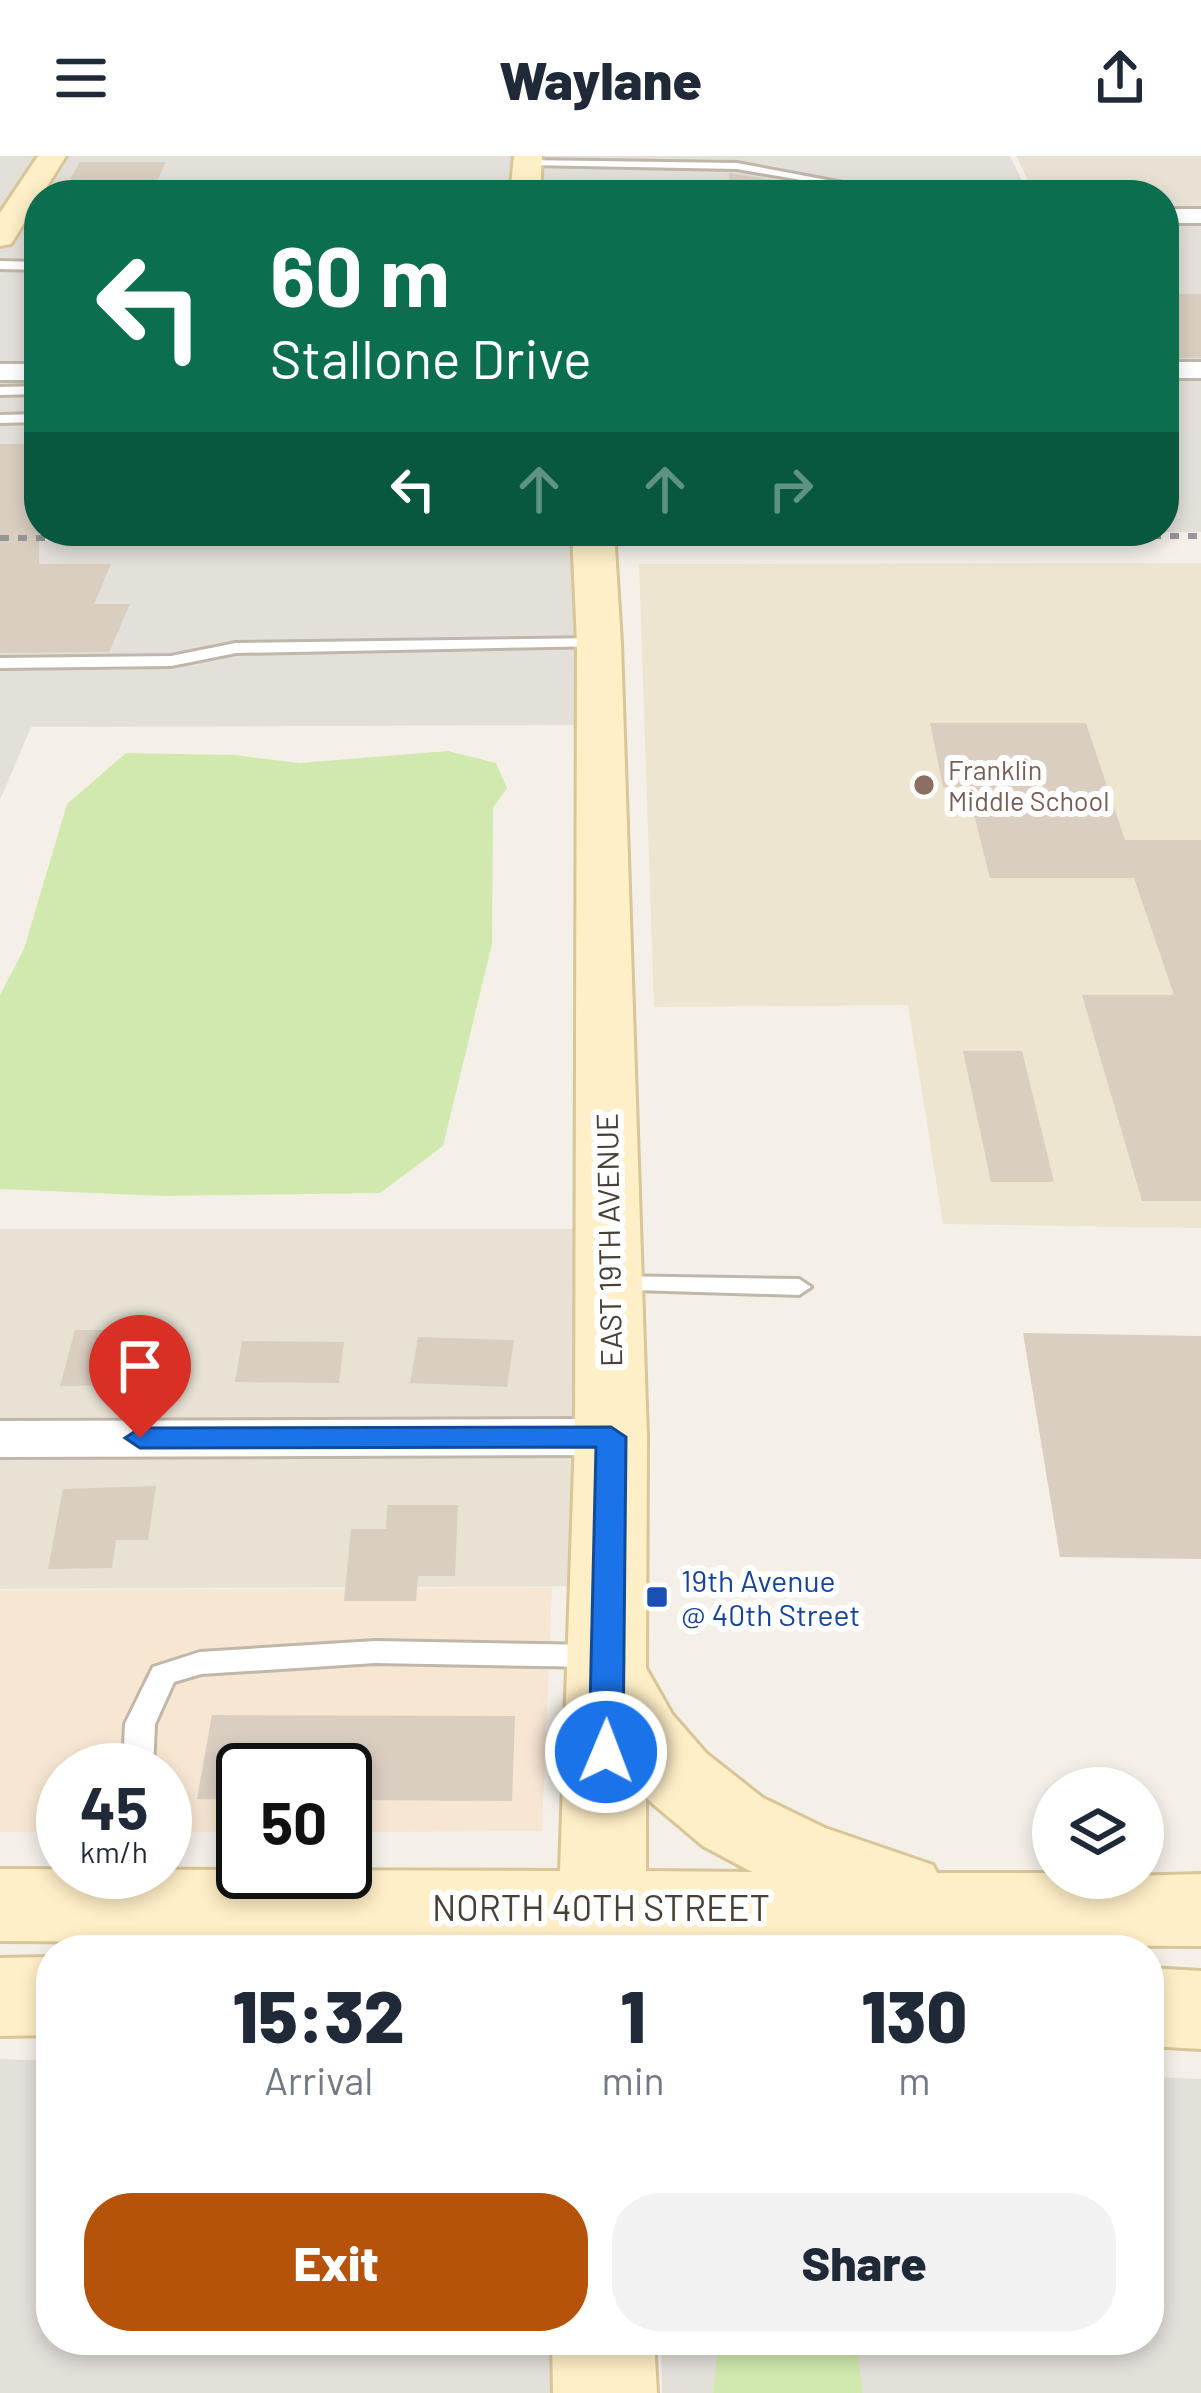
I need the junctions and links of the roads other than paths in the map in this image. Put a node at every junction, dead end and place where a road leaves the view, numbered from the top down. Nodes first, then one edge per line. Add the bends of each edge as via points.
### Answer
1 (528, 159) edge
2 (818, 180) edge
3 (594, 546) edge
4 (599, 643) junction
5 (0, 663) edge
6 (608, 1284) junction
7 (799, 1287) dead end
8 (611, 1437) junction
9 (0, 1439) edge
10 (608, 1663) junction
11 (139, 1743) edge
12 (192, 1893) edge
13 (49, 1899) edge
14 (0, 1905) edge
15 (951, 1907) junction
16 (1201, 1910) edge
17 (602, 1928) edge
18 (0, 1996) edge
19 (36, 1996) edge
20 (1164, 2008) edge
21 (1201, 2010) edge
22 (603, 2355) edge
23 (604, 2393) edge

1 - 2 lane via 736,166
3 - 4 main road, EAST 19TH AVENUE
4 - 5 lane via 236,648 171,661
4 - 6 main road, EAST 19TH AVENUE
6 - 7 lane
6 - 8 main road, EAST 19TH AVENUE
8 - 9 street
8 - 10 main road, EAST 19TH AVENUE
10 - 11 lane via 375,1652 200,1663 164,1675
10 - 15 main road via 646,1742 731,1826
10 - 17 main road, EAST 19TH AVENUE
12 - 17 main road, NORTH 40TH STREET
13 - 14 main road, NORTH 40TH STREET
15 - 16 main road, NORTH 40TH STREET
15 - 17 main road, NORTH 40TH STREET
18 - 19 main road
20 - 21 main road
22 - 23 main road

